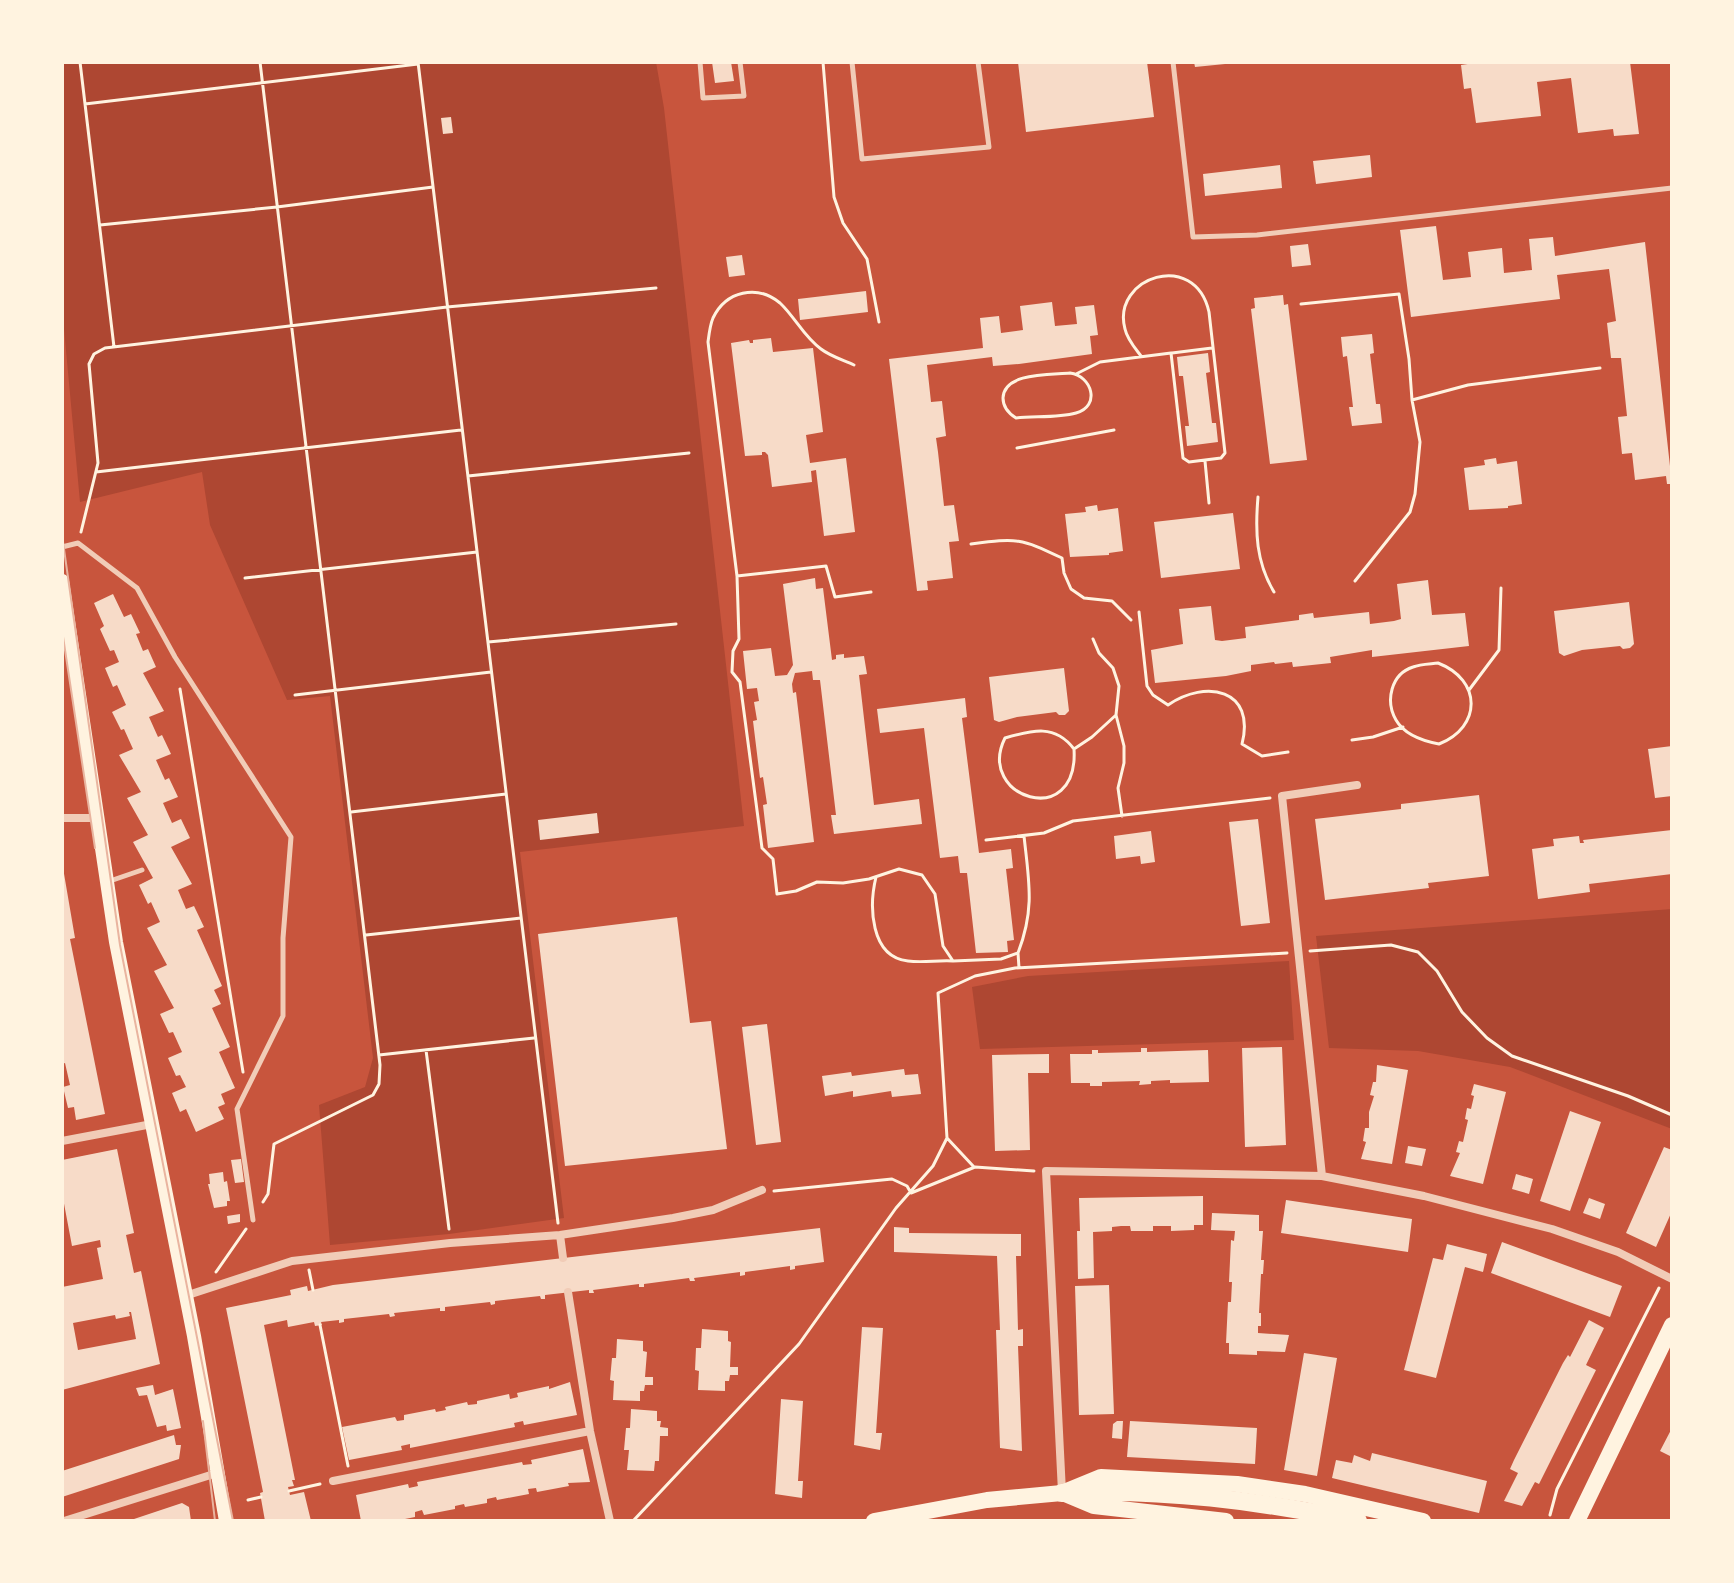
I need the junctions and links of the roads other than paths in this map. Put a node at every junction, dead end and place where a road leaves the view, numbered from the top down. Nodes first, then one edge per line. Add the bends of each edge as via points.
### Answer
1 (700, 62) edge
2 (740, 62) edge
3 (852, 62) edge
4 (978, 62) edge
5 (1173, 62) edge
6 (1672, 188) edge
7 (62, 547) edge
8 (62, 581) edge
9 (1357, 785) dead end
10 (62, 818) edge
11 (97, 818) junction
12 (142, 870) dead end
13 (107, 883) junction
14 (152, 1124) junction
15 (62, 1141) edge
16 (1322, 1176) junction
17 (762, 1190) road end
18 (253, 1220) road end
19 (560, 1235) junction
20 (563, 1258) dead end
21 (1668, 1277) edge
22 (568, 1292) dead end
23 (185, 1296) junction
24 (1672, 1325) edge
25 (590, 1431) junction
26 (217, 1473) junction
27 (333, 1481) road end
28 (1062, 1493) junction
29 (64, 1521) edge
30 (226, 1521) edge
31 (610, 1521) edge
32 (874, 1521) edge
33 (1226, 1521) edge
34 (1307, 1521) edge
35 (1358, 1521) edge
36 (1423, 1521) edge
37 (1577, 1521) edge

1 - 2 lane via 703,98 744,96
3 - 4 lane via 862,159 989,147
5 - 6 lane via 1193,237 1257,235
7 - 18 lane via 78,543 137,588 291,837 283,1016 237,1109
8 - 11 main road
9 - 16 street via 1282,796
10 - 11 street
11 - 13 main road
12 - 13 lane
13 - 14 main road
14 - 15 street
14 - 23 main road
16 - 21 street via 1552,1229
16 - 28 street via 1046,1171
17 - 19 street via 713,1210
19 - 20 street
19 - 23 street via 292,1261
22 - 25 street
23 - 26 main road
24 - 37 main road
25 - 27 street
25 - 31 street
26 - 29 street
26 - 30 main road
28 - 32 main road via 987,1500
28 - 33 main road via 1094,1506
28 - 34 highway
28 - 35 highway via 1183,1494
28 - 36 main road via 1101,1477 1237,1484

